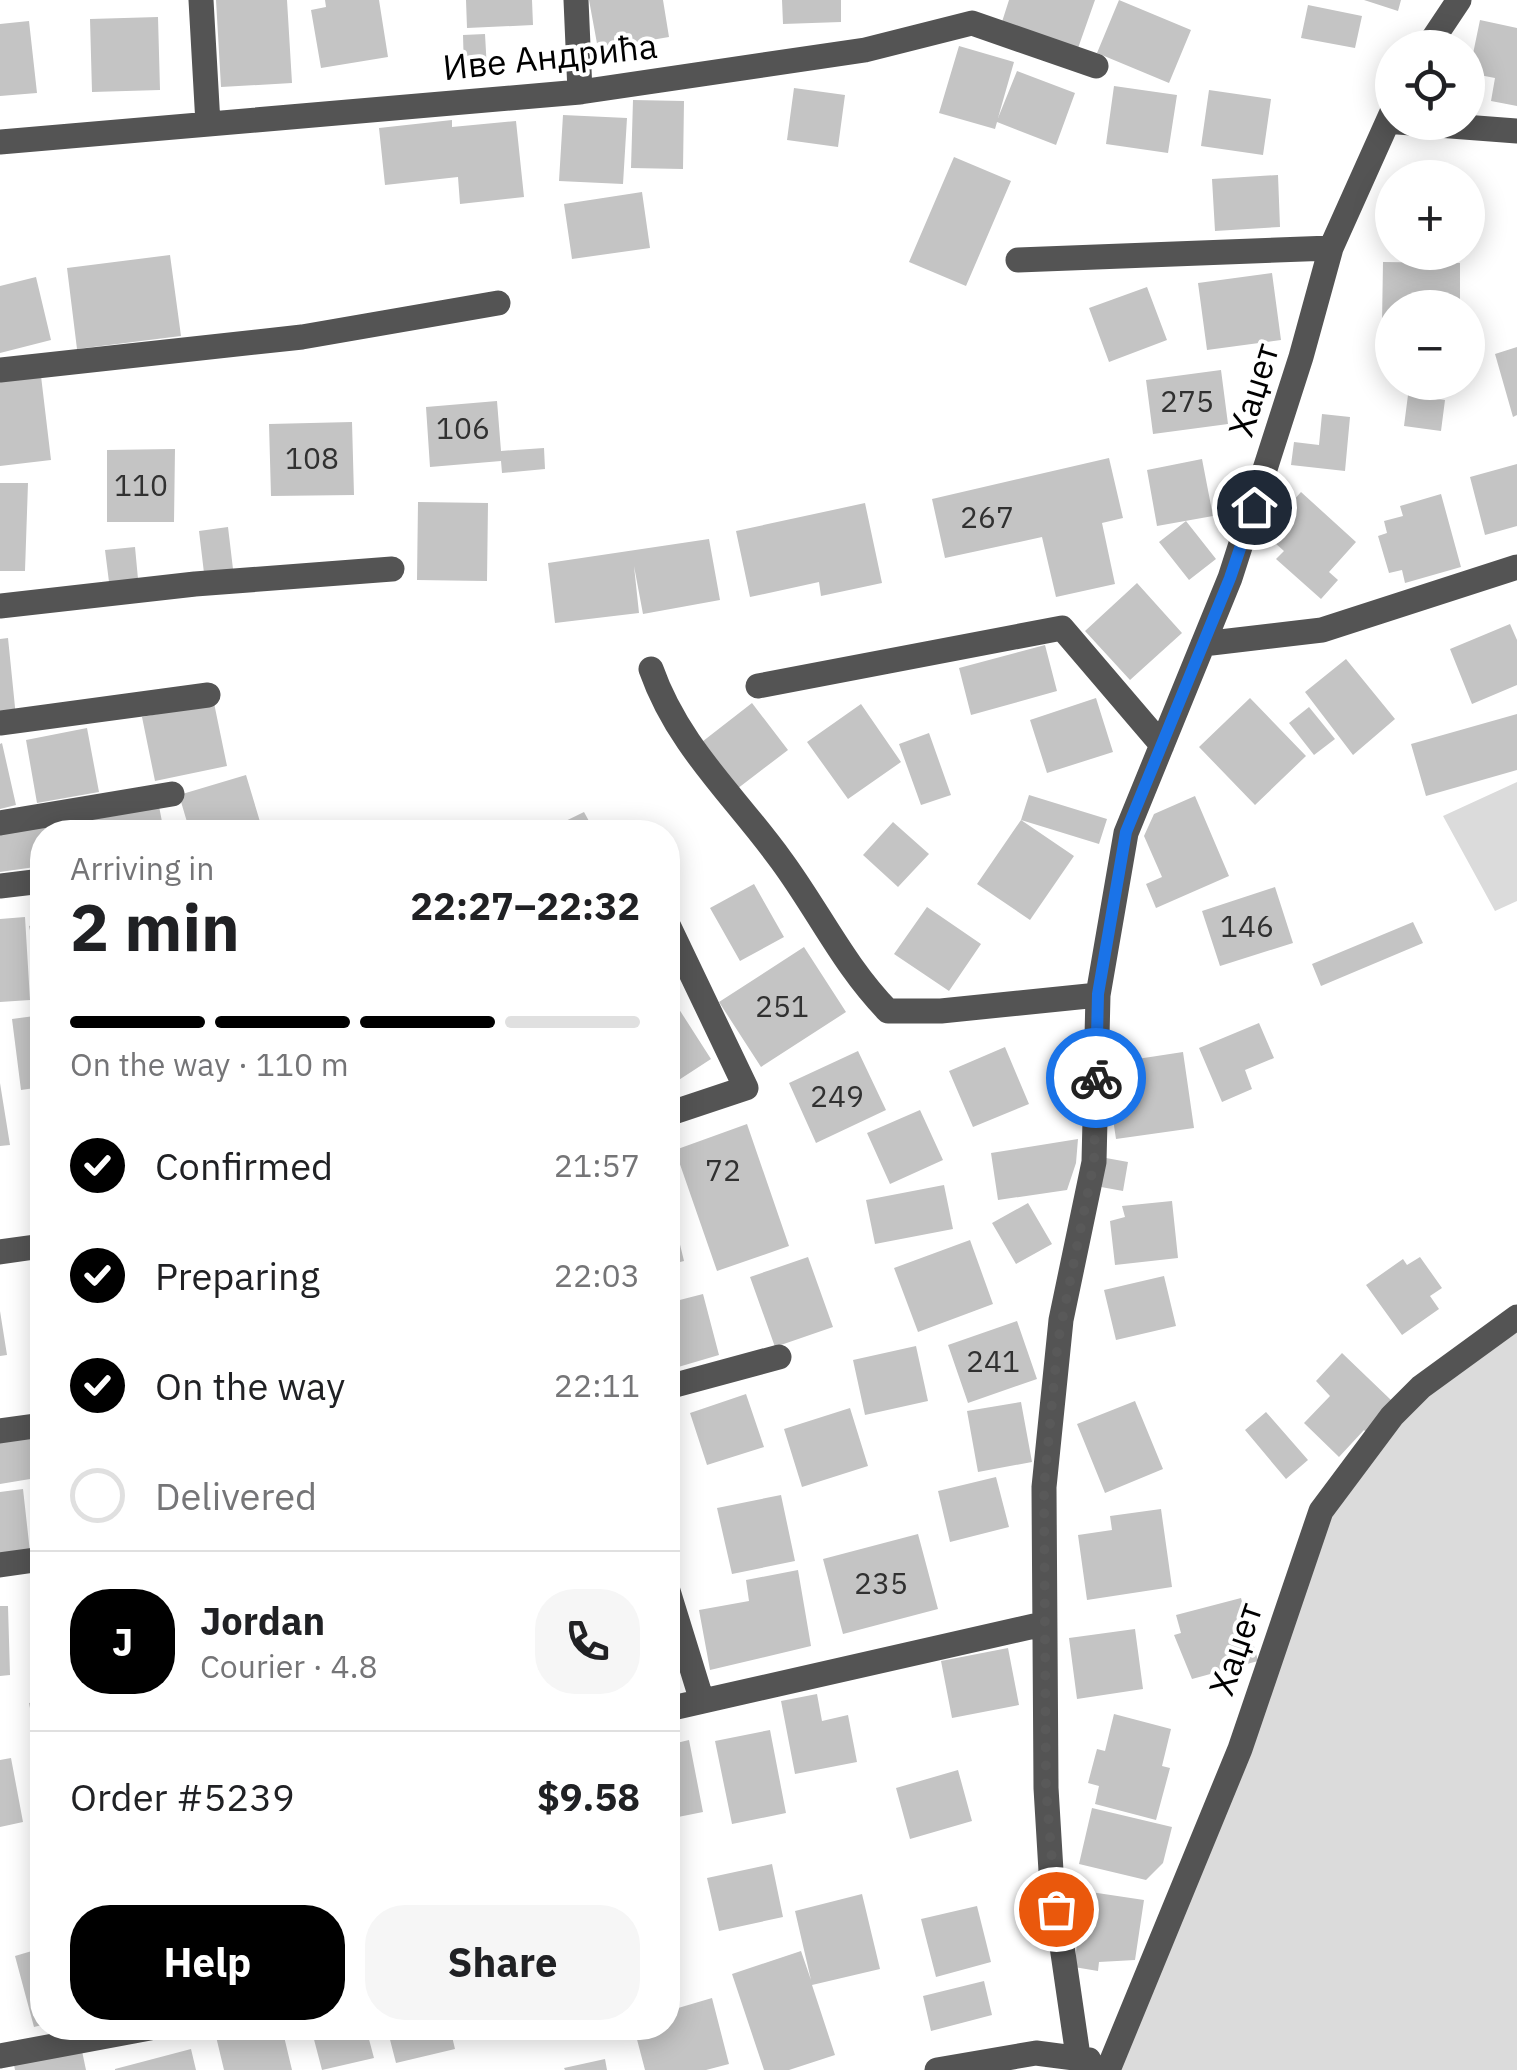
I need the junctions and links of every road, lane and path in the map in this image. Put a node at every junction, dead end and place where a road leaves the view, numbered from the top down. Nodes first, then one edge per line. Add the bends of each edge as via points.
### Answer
1 (200, 0) edge
2 (576, 0) edge
3 (1459, 0) edge
4 (1439, 30) edge
5 (1096, 66) dead end
6 (580, 92) junction
7 (208, 124) junction
8 (1485, 128) edge
9 (1517, 131) edge
10 (1383, 140) edge
11 (0, 142) edge
12 (1331, 248) junction
13 (1018, 260) dead end
14 (498, 302) dead end
15 (0, 370) edge
16 (1517, 567) edge
17 (392, 569) dead end
18 (0, 606) edge
19 (1203, 644) junction
20 (651, 668) dead end
21 (758, 686) dead end
22 (208, 696) dead end
23 (0, 723) edge
24 (1162, 745) junction
25 (172, 794) dead end
26 (0, 823) edge
27 (30, 882) edge
28 (0, 886) edge
29 (680, 950) edge
30 (1098, 994) junction
31 (680, 1110) edge
32 (30, 1248) edge
33 (0, 1252) edge
34 (1517, 1318) edge
35 (778, 1357) dead end
36 (680, 1384) edge
37 (30, 1427) edge
38 (0, 1431) edge
39 (30, 1561) edge
40 (0, 1566) edge
41 (1043, 1624) junction
42 (680, 1630) edge
43 (702, 1701) junction
44 (680, 1706) edge
45 (86, 2040) edge
46 (0, 2056) edge
47 (1078, 2056) junction
48 (1108, 2068) edge
49 (936, 2070) edge

1 - 7 street
2 - 6 street
3 - 4 street
5 - 6 street, Иве Андрића via 972,23 864,50
6 - 7 street, Иве Андрића
7 - 11 street, Иве Андрића
8 - 9 street
10 - 12 street, Хаџет
12 - 13 street
12 - 19 street, Хаџет via 1277,436
14 - 15 street via 302,337
16 - 19 street via 1322,630
17 - 18 street
19 - 24 street, Хаџет
20 - 30 street via 664,705 696,757 781,860 859,981 888,1011
21 - 24 street via 1062,628
22 - 23 street
24 - 30 street, Хаџет via 1126,832
25 - 26 street
27 - 28 street
29 - 31 street via 746,1088
30 - 41 street, Хаџет via 1094,1162 1050,1404
32 - 33 street
34 - 48 street, Хаџет via 1392,1416 1321,1511 1240,1749
35 - 36 street
37 - 38 street
39 - 40 street
41 - 43 street
41 - 47 street, Хаџет via 1051,1871
42 - 43 street
43 - 44 street
45 - 46 street
47 - 48 street, Хаџет
47 - 49 street, Хаџет via 1003,2056

